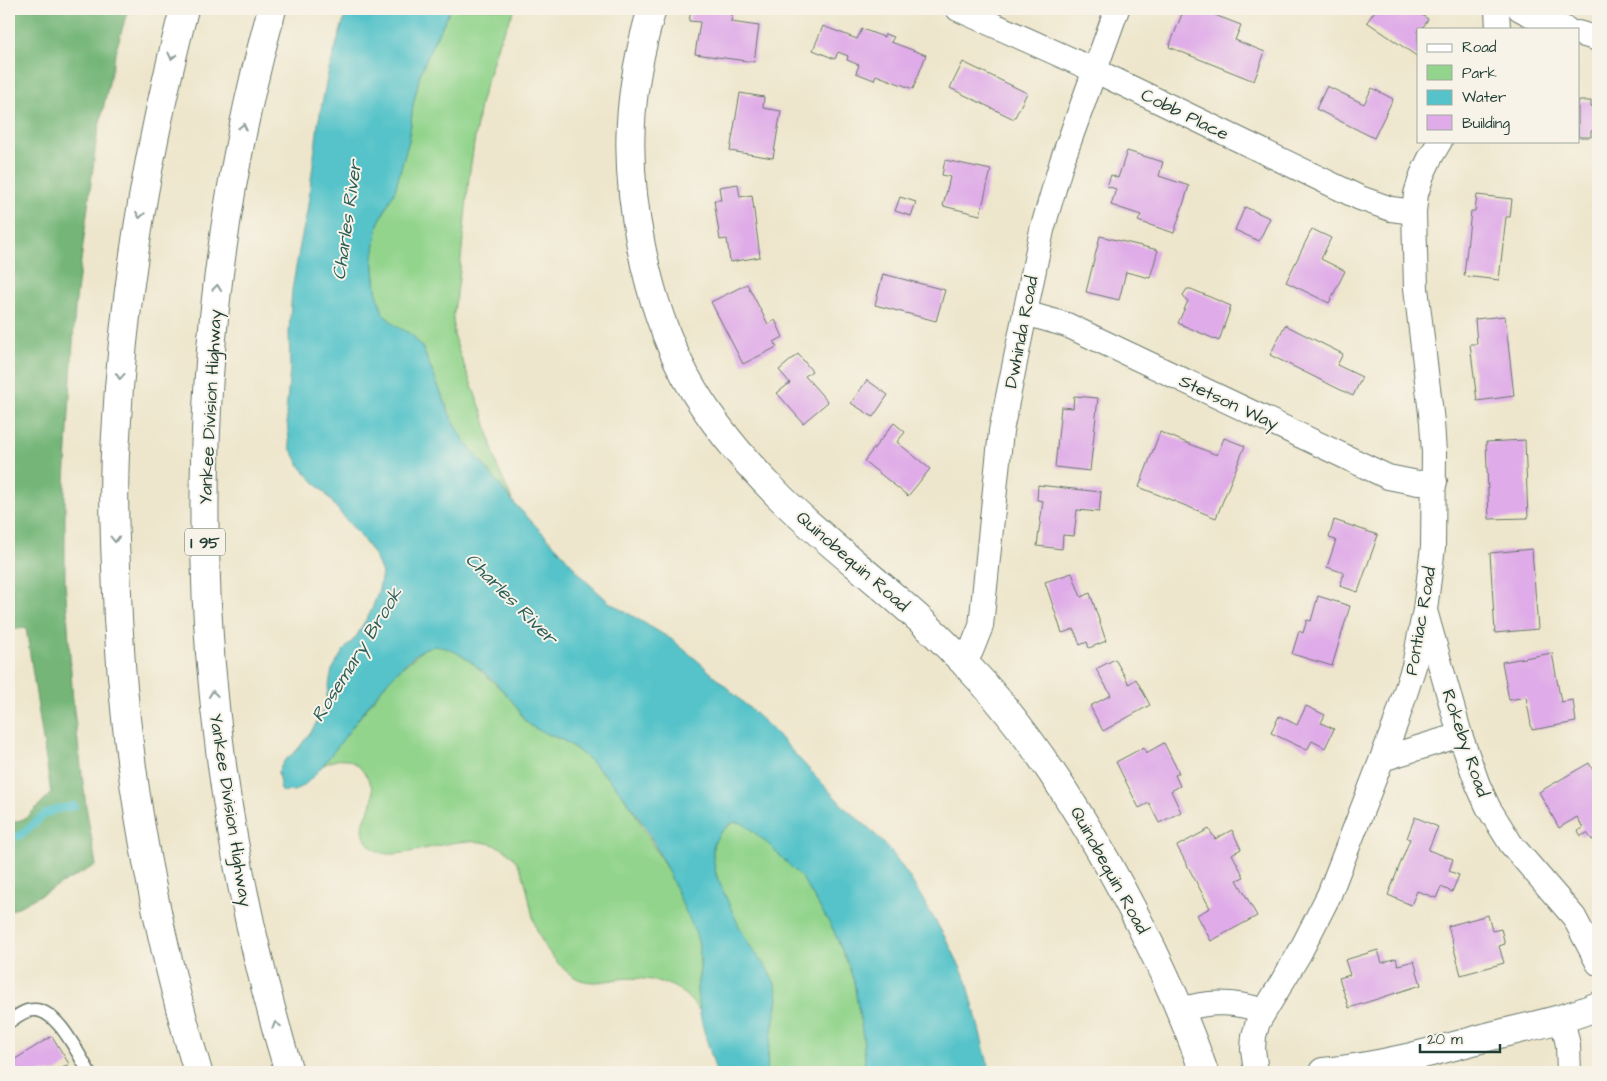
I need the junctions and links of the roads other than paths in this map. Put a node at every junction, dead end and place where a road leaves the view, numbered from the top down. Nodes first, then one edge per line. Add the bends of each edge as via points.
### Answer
1 (184, 9) edge
2 (272, 9) edge
3 (652, 9) edge
4 (958, 9) edge
5 (1117, 9) edge
6 (1497, 9) edge
7 (1520, 9) edge
8 (1498, 28) edge
9 (1563, 28) edge
10 (1580, 34) edge
11 (1598, 40) edge
12 (1598, 46) edge
13 (1580, 49) edge
14 (1094, 70) junction
15 (1439, 142) edge
16 (1414, 212) junction
17 (1025, 313) junction
18 (1434, 482) junction
19 (1425, 610) junction
20 (963, 661) junction
21 (1460, 735) junction
22 (1382, 759) junction
23 (1598, 963) edge
24 (1598, 1006) edge
25 (1182, 1010) junction
26 (1264, 1011) junction
27 (1562, 1018) junction
28 (9, 1022) edge
29 (89, 1072) edge
30 (198, 1072) edge
31 (289, 1072) edge
32 (1204, 1072) edge
33 (1256, 1072) edge
34 (1323, 1072) edge
35 (1569, 1072) edge

1 -> 30 main road via 152,145 128,290 116,437 115,537 118,634 134,788 160,926
31 -> 2 main road, Yankee Division Highway / I 95 via 235,851 215,709 205,565 206,431 218,279 241,136
3 - 20 main road, Quinobequin Road via 633,93 630,170 646,271 677,359 712,418 760,477
4 - 14 street, Cobb Place
5 - 14 street, Dwhinda Road
6 - 8 street
7 - 9 street
10 - 11 street
12 - 13 street
14 - 16 street, Cobb Place via 1360,198 1391,209
14 - 17 street, Dwhinda Road via 1048,206
15 - 16 street, Pontiac Road via 1422,175
16 - 18 street, Pontiac Road via 1416,288 1432,422
17 - 18 street, Stetson Way via 1067,325 1388,477
17 - 20 street, Dwhinda Road via 1001,431 981,626
18 - 19 street, Pontiac Road via 1433,547
19 - 21 street, Rokeby Road
19 - 22 street, Pontiac Road via 1414,666
20 - 25 main road, Quinobequin Road via 1023,732 1078,812 1142,926
21 - 22 street
21 - 23 street, Rokeby Road via 1478,785 1498,825 1574,916
22 - 26 street, Pontiac Road via 1329,895 1299,954
24 - 27 main road
25 - 26 street via 1220,1002
25 - 32 main road, Quinobequin Road
26 - 33 street, Pontiac Road via 1254,1036
27 - 34 main road via 1384,1063
27 - 35 street
28 - 29 lane via 29,1010 48,1014 60,1026

